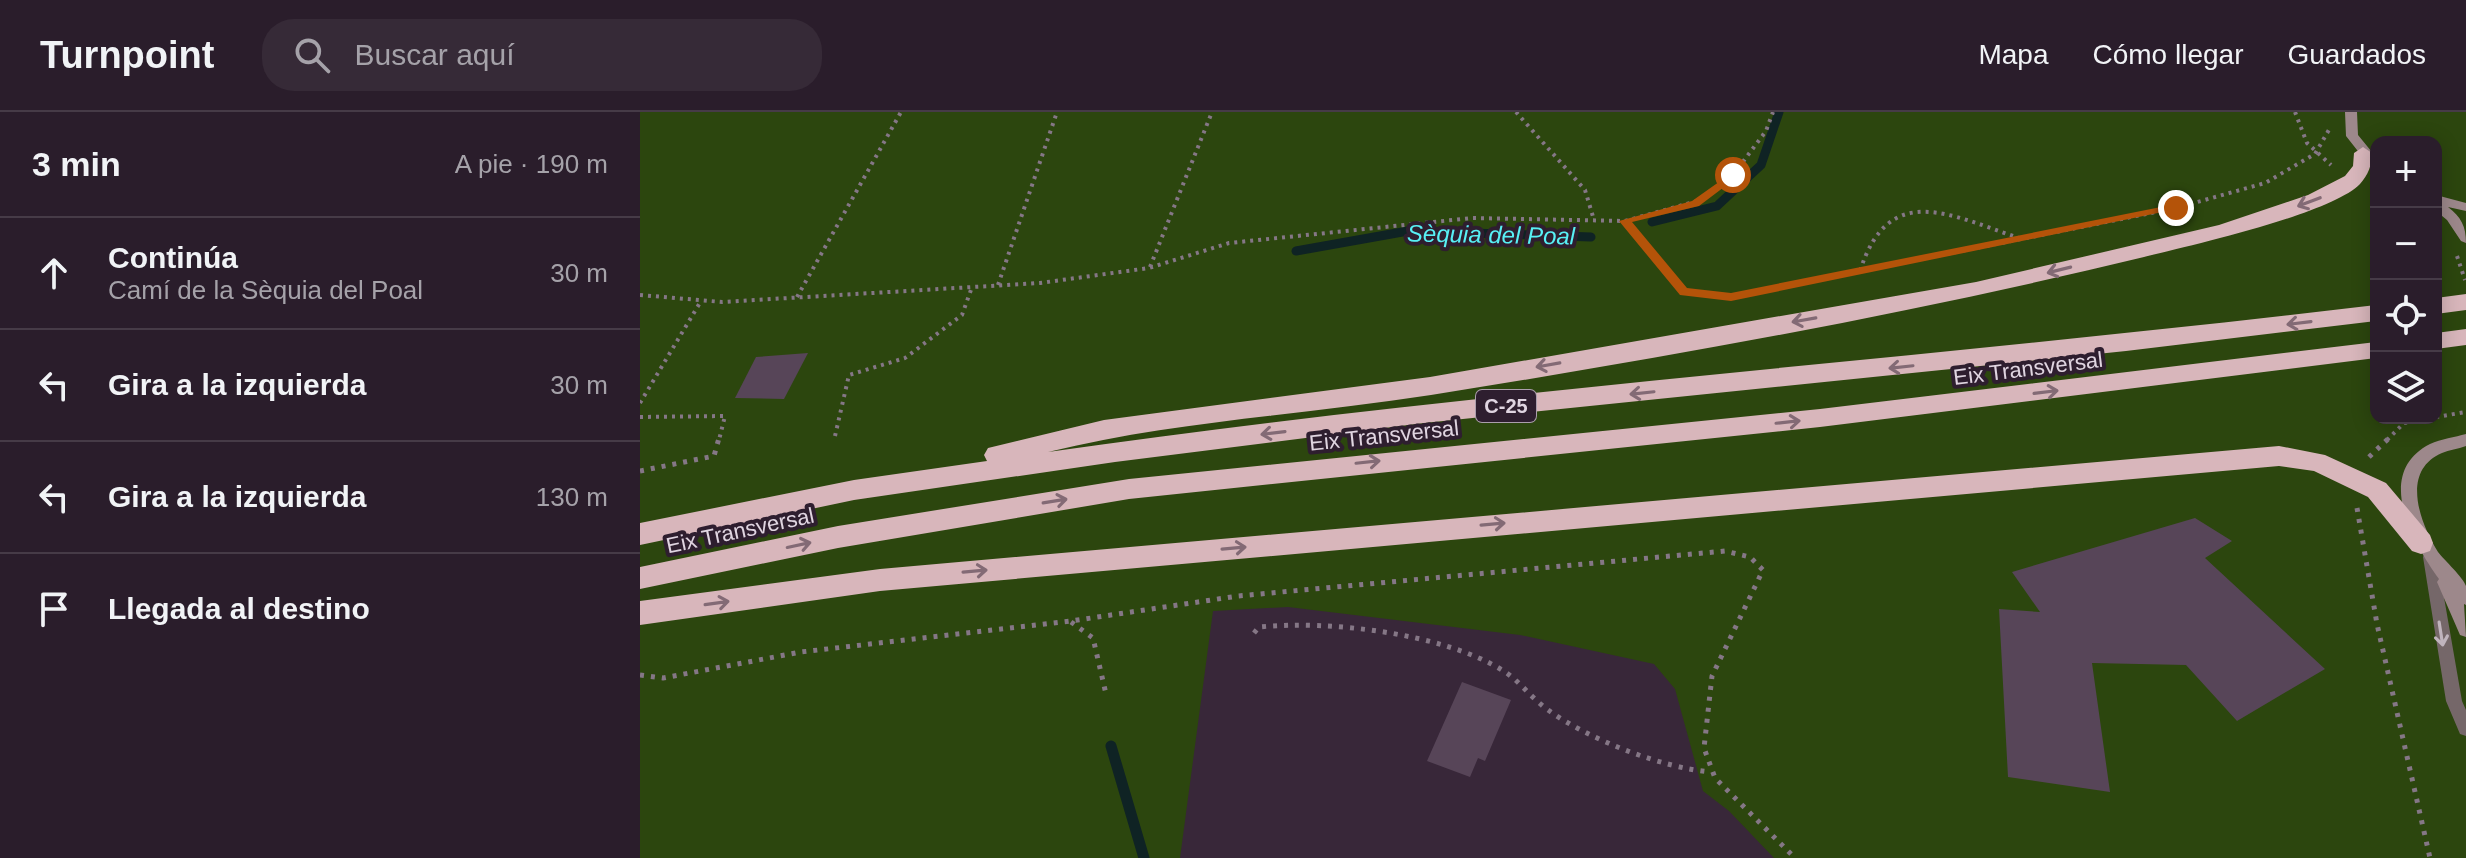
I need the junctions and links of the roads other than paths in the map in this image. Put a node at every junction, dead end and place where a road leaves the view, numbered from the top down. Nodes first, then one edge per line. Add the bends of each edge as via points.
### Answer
1 (2351, 112) edge
2 (2369, 160) edge
3 (2442, 202) edge
4 (2442, 207) edge
5 (2466, 207) edge
6 (2466, 238) edge
7 (2466, 302) edge
8 (2442, 305) edge
9 (2370, 314) edge
10 (2466, 337) edge
11 (2442, 340) edge
12 (2370, 351) edge
13 (2466, 440) edge
14 (854, 490) junction
15 (640, 534) edge
16 (2426, 550) junction
17 (2442, 573) junction
18 (640, 578) edge
19 (2466, 597) edge
20 (640, 613) edge
21 (2466, 629) edge
22 (2466, 728) edge

1 - 2 main road via 2349,128
2 -> 14 highway via 2352,181 2315,200 2222,231 1976,290 1430,386 1104,429
3 - 5 main road
4 - 6 main road
7 - 8 highway
9 -> 14 highway, Eix Transversal / C-25 via 1424,414
10 - 11 highway
18 -> 12 highway, Eix Transversal / C-25 via 838,537 1129,489 1835,417
13 - 16 main road via 2432,451 2414,470 2409,510
14 - 15 highway, Eix Transversal / C-25
16 - 17 main road
20 -> 16 highway via 880,580 2279,456 2317,462 2377,490
16 -> 22 lane via 2454,701
17 - 19 main road
17 - 21 main road

